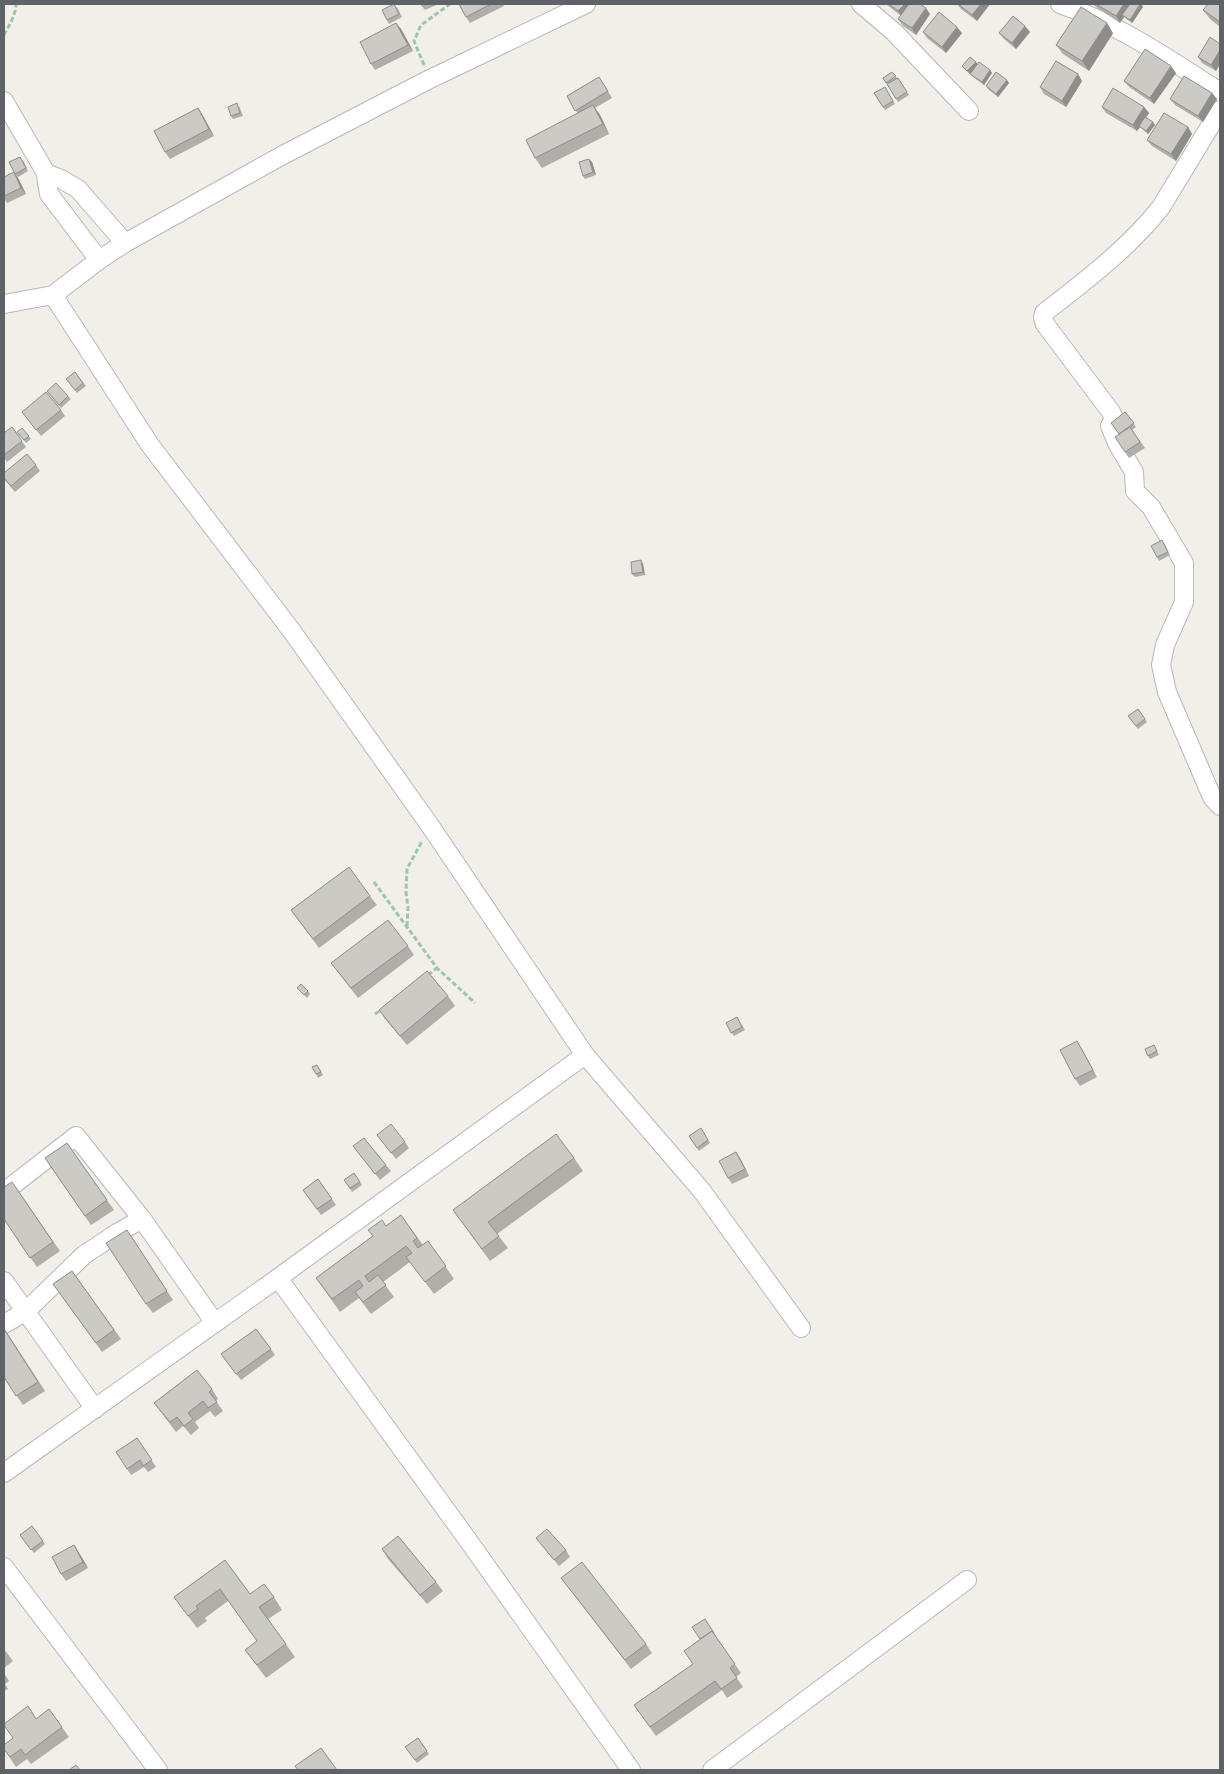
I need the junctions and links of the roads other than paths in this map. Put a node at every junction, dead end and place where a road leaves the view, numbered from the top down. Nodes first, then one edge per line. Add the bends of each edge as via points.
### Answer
1 (586, 4) edge
2 (861, 4) edge
3 (1060, 4) edge
4 (1220, 92) edge
5 (4, 101) edge
6 (1220, 110) edge
7 (968, 111) dead end
8 (46, 173) junction
9 (125, 243) junction
10 (99, 260) junction
11 (53, 295) junction
12 (4, 304) edge
13 (1220, 806) edge
14 (585, 1055) junction
15 (4, 1192) edge
16 (142, 1219) junction
17 (278, 1278) junction
18 (4, 1281) edge
19 (26, 1312) junction
20 (215, 1323) junction
21 (4, 1324) edge
22 (801, 1328) dead end
23 (95, 1408) junction
24 (4, 1474) edge
25 (4, 1567) edge
26 (967, 1580) dead end
27 (158, 1770) edge
28 (631, 1770) edge
29 (712, 1770) edge

1 - 9 street via 283,155
2 - 7 street via 894,32
3 - 4 street via 1099,18
5 - 8 street
6 - 13 street via 1150,220 1097,270 1044,313 1043,318 1111,412 1114,418 1110,426 1134,472 1135,491 1151,507 1184,564 1184,602 1165,646 1162,665 1167,692 1212,797
8 - 9 street via 78,189
8 - 10 street via 50,194
9 - 10 street
10 - 11 street
11 - 12 street
11 - 14 street via 150,445 291,630 431,827
14 - 17 street
14 - 22 street via 702,1191
15 - 16 street via 76,1136
16 - 19 street via 84,1255
16 - 20 street
17 - 20 street
17 - 28 street
18 - 19 street
19 - 21 street
19 - 23 street
20 - 23 street
23 - 24 street
25 - 27 street
26 - 29 street

